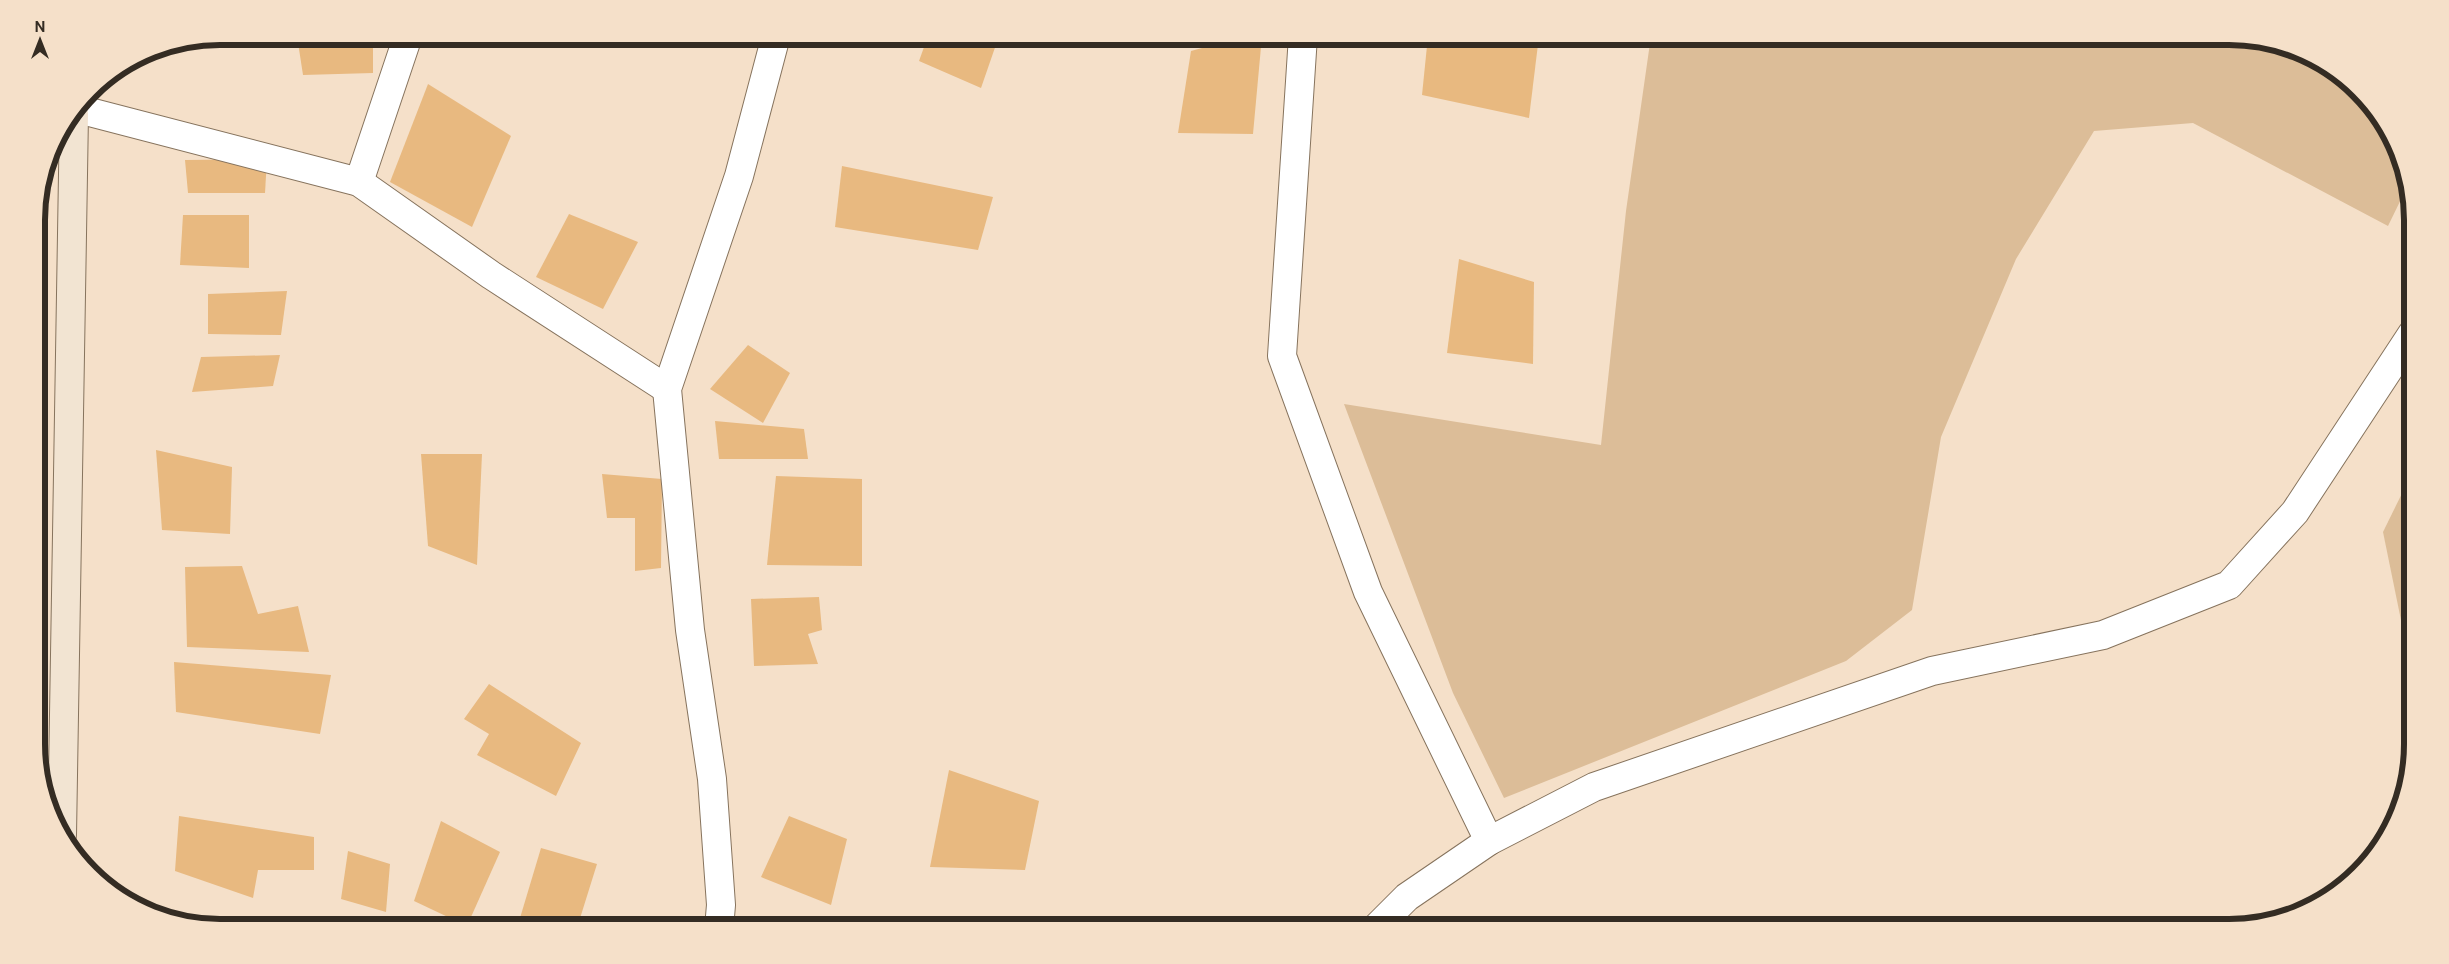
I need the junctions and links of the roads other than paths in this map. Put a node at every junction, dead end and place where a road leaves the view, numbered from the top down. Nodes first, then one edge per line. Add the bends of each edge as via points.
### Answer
1 (405, 45) edge
2 (774, 45) edge
3 (1302, 45) edge
4 (83, 110) edge
5 (74, 123) edge
6 (359, 182) junction
7 (2404, 346) edge
8 (667, 390) junction
9 (62, 820) edge
10 (1489, 841) junction
11 (720, 919) edge
12 (1385, 919) edge

1 - 6 street
2 - 8 street via 739,176
3 - 10 street via 1282,356 1368,592
4 - 6 street
5 - 9 main road
6 - 8 street via 491,275
7 - 10 street via 2295,512 2229,585 2103,635 1932,671 1613,780
8 - 11 street via 690,630 712,779
10 - 12 street via 1407,897

